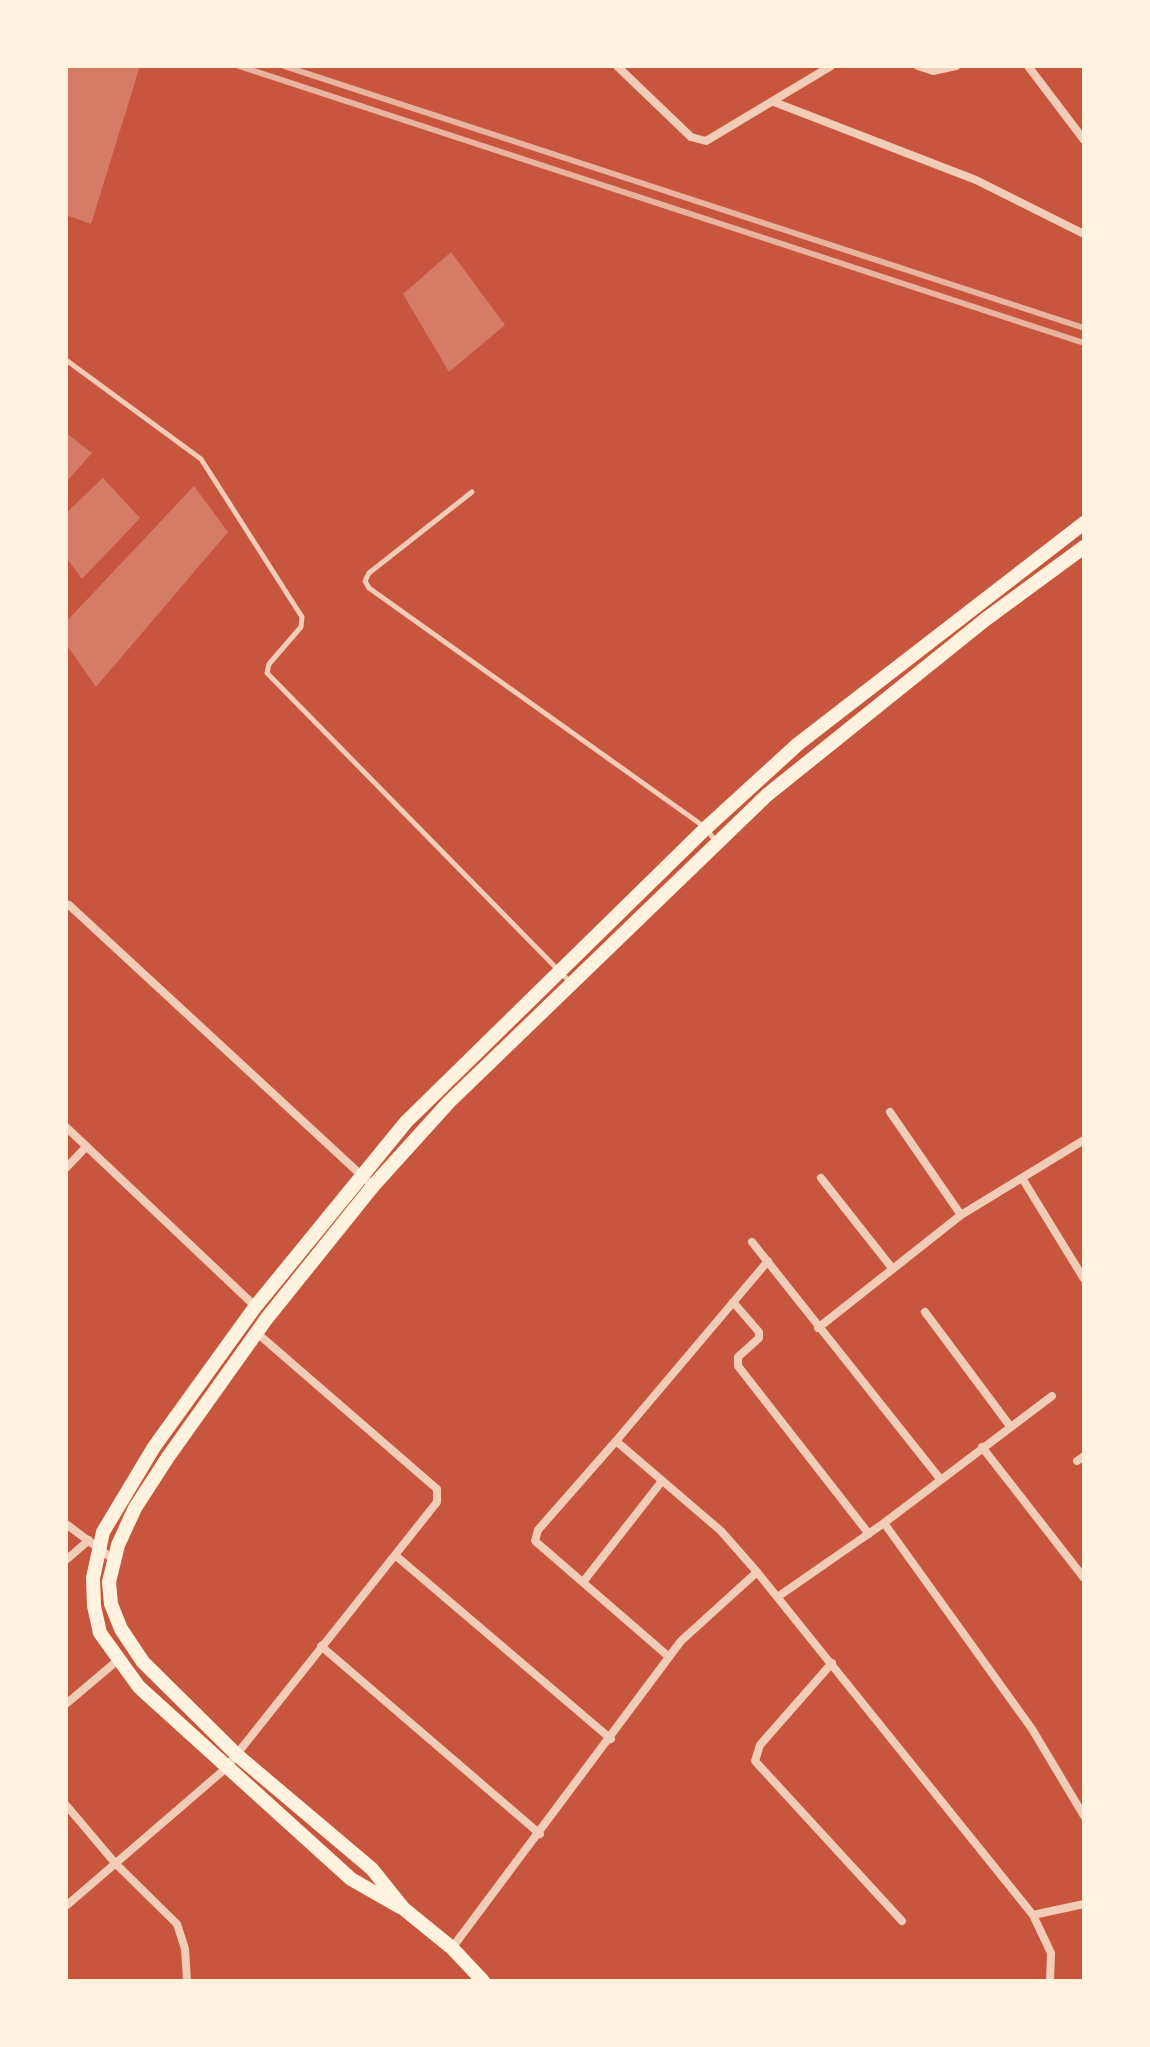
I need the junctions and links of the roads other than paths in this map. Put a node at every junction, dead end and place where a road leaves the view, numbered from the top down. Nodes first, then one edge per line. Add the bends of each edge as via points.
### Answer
1 (617, 66) edge
2 (918, 66) edge
3 (956, 66) edge
4 (1028, 66) edge
5 (827, 67) edge
6 (774, 102) junction
7 (1084, 140) edge
8 (1084, 234) edge
9 (66, 360) edge
10 (472, 492) dead end
11 (1084, 523) edge
12 (1084, 547) edge
13 (1009, 581) junction
14 (1018, 595) junction
15 (706, 828) junction
16 (717, 842) junction
17 (69, 905) dead end
18 (561, 972) junction
19 (572, 984) junction
20 (890, 1112) dead end
21 (66, 1127) edge
22 (1084, 1140) edge
23 (86, 1147) junction
24 (66, 1168) edge
25 (359, 1175) junction
26 (821, 1178) dead end
27 (1022, 1178) junction
28 (373, 1186) junction
29 (961, 1215) junction
30 (752, 1242) dead end
31 (768, 1261) junction
32 (892, 1268) junction
33 (1084, 1279) edge
34 (733, 1302) junction
35 (255, 1307) junction
36 (925, 1312) dead end
37 (267, 1318) junction
38 (818, 1328) junction
39 (257, 1333) junction
40 (1052, 1396) dead end
41 (1010, 1426) junction
42 (616, 1441) junction
43 (982, 1447) junction
44 (941, 1480) junction
45 (662, 1481) junction
46 (884, 1523) junction
47 (66, 1524) edge
48 (869, 1534) junction
49 (93, 1543) junction
50 (395, 1555) junction
51 (113, 1559) junction
52 (66, 1560) edge
53 (1081, 1566) edge
54 (757, 1572) junction
55 (1084, 1578) edge
56 (583, 1582) junction
57 (779, 1596) junction
58 (321, 1646) junction
59 (668, 1656) junction
60 (118, 1660) junction
61 (832, 1663) junction
62 (66, 1704) edge
63 (611, 1739) junction
64 (237, 1755) junction
65 (225, 1769) junction
66 (66, 1805) edge
67 (1084, 1816) edge
68 (540, 1834) junction
69 (115, 1863) junction
70 (1084, 1904) edge
71 (66, 1906) edge
72 (404, 1909) junction
73 (1033, 1915) junction
74 (902, 1921) dead end
75 (452, 1948) junction
76 (187, 1981) edge
77 (483, 1981) edge
78 (1050, 1981) edge

1 - 6 street via 698,140 714,137
2 - 3 street via 933,71
4 - 7 street
5 - 6 street
6 - 8 street via 986,185
9 - 18 lane via 201,459 302,617 301,627 267,673
10 - 15 lane via 369,573 369,588
11 - 13 main road
12 - 14 main road
13 - 14 main road
13 - 15 main road via 798,744
14 - 16 main road via 799,769
15 - 16 lane
15 - 18 main road
16 - 19 main road
17 - 25 street
18 - 19 lane
18 - 25 main road
19 - 28 main road via 449,1102
20 - 29 street
21 - 23 street
22 - 27 street
23 - 24 street
23 - 35 street
25 - 28 street
25 - 35 main road
26 - 32 street
27 - 29 street
27 - 33 street
28 - 37 main road
29 - 32 street
30 - 31 street
31 - 34 street
31 - 38 street
32 - 38 street
34 - 42 street
34 - 48 street via 759,1332 738,1357 738,1366
35 - 37 street
35 - 49 main road via 154,1447
36 - 41 street
37 - 39 main road
38 - 44 street
39 - 50 street via 437,1489 437,1502
39 - 51 main road via 135,1508
40 - 41 street
41 - 43 street
42 - 45 street
42 - 56 street via 534,1536 538,1546
43 - 44 street
43 - 53 street
44 - 46 street
45 - 54 street via 721,1531
45 - 56 street
46 - 48 street
46 - 67 street via 1032,1729
47 - 49 street
48 - 57 street
49 - 51 street
49 - 52 street
49 - 60 main road via 94,1606 100,1633
50 - 58 street
50 - 63 street
51 - 64 main road via 111,1604 121,1629 143,1662
53 - 55 street
54 - 57 street
54 - 59 street
56 - 59 street
57 - 61 street
58 - 64 street
58 - 68 street
59 - 63 street
60 - 62 street
60 - 65 main road
61 - 73 street
61 - 74 street via 760,1745 755,1761
63 - 68 street
64 - 65 street
64 - 72 main road via 372,1869
65 - 69 street
65 - 72 main road via 351,1879
66 - 69 street
68 - 75 street
69 - 71 street
69 - 76 street via 177,1924
70 - 73 street
72 - 75 main road
73 - 78 street via 1051,1953
75 - 77 main road

